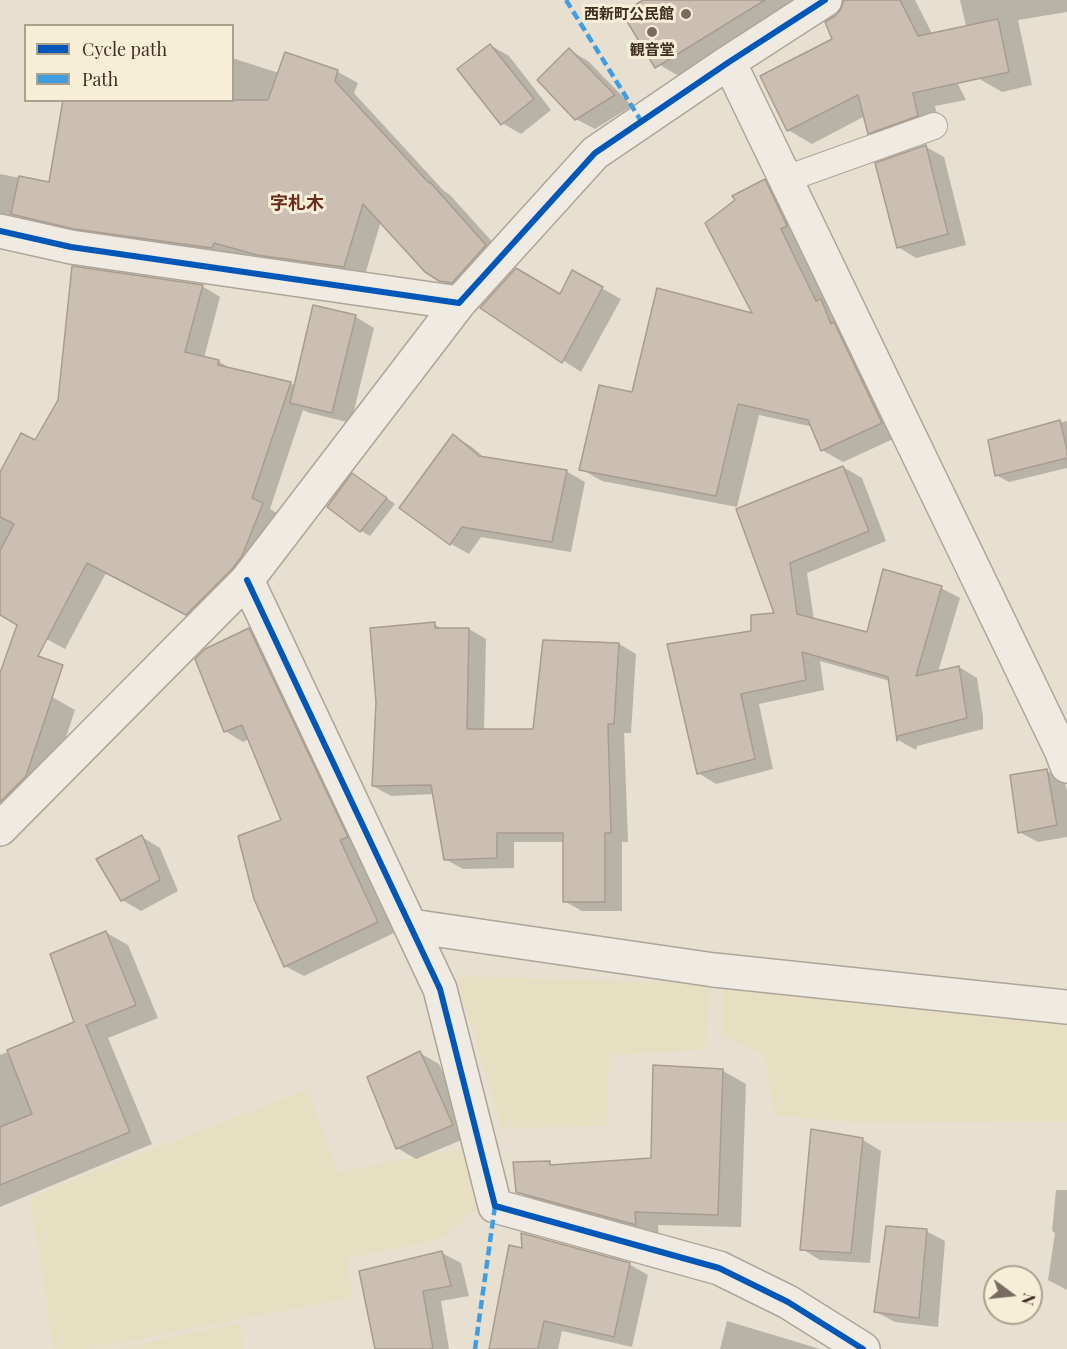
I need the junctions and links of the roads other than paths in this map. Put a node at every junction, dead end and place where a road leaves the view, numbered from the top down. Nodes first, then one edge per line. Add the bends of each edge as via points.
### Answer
1 (825, 0) edge
2 (729, 62) junction
3 (934, 126) dead end
4 (786, 178) junction
5 (0, 231) edge
6 (459, 303) junction
7 (247, 580) junction
8 (1067, 766) edge
9 (0, 830) edge
10 (411, 926) junction
11 (1067, 1007) edge
12 (862, 1349) edge

1 - 2 street
2 - 4 street
2 - 6 street via 595,153
3 - 4 lane
4 - 8 street
5 - 6 street via 71,247
6 - 7 street
7 - 9 street
7 - 10 street
10 - 11 street via 714,970
10 - 12 street via 440,989 495,1206 719,1268 788,1302

